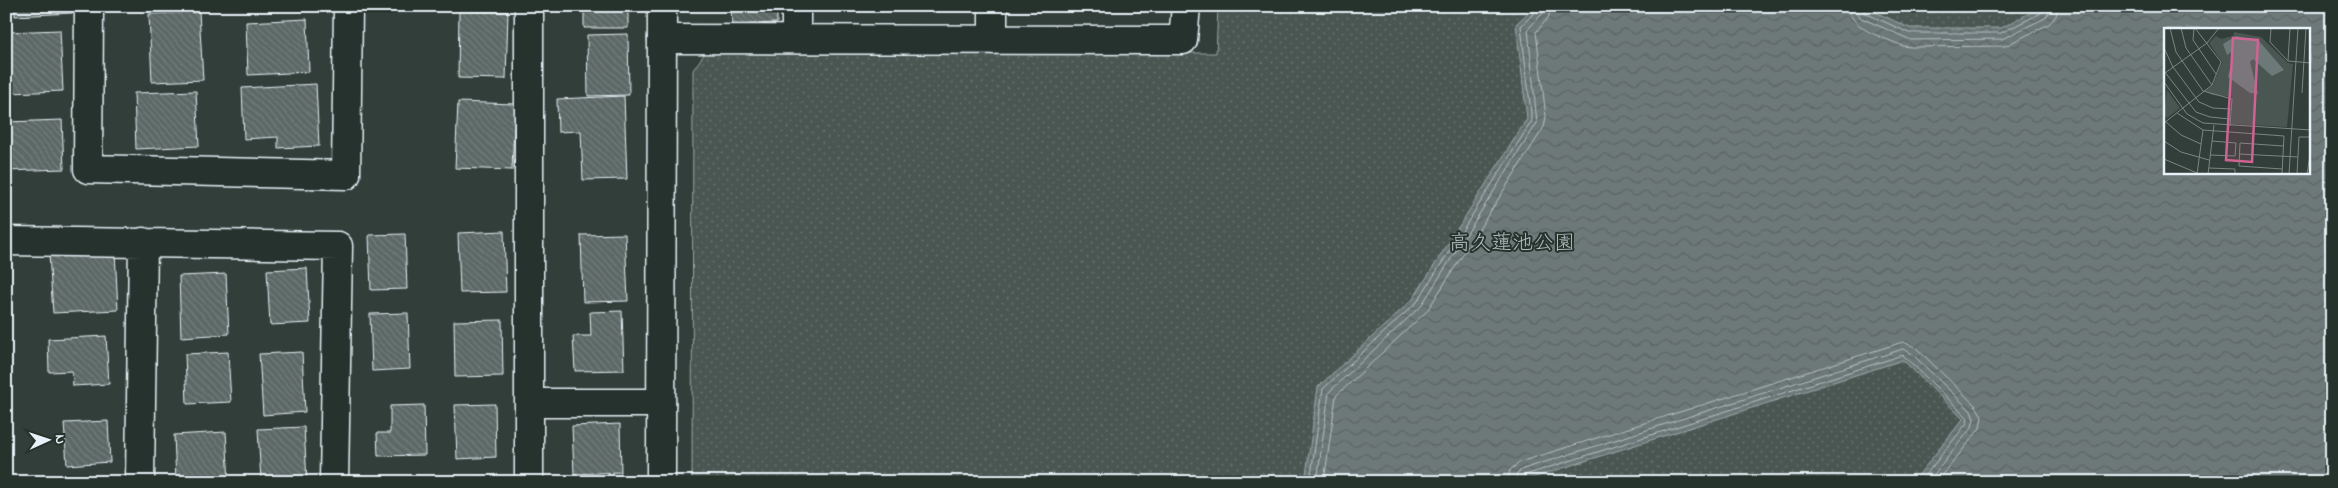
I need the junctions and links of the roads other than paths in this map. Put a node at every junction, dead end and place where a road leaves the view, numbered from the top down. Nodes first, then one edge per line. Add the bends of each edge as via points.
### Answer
1 (89, 6) edge
2 (348, 6) edge
3 (529, 6) edge
4 (662, 6) edge
5 (796, 6) edge
6 (993, 6) edge
7 (1186, 6) edge
8 (796, 38) junction
9 (662, 39) junction
10 (994, 40) junction
11 (6, 241) edge
12 (143, 242) junction
13 (530, 403) junction
14 (662, 403) junction
15 (140, 482) edge
16 (334, 482) edge
17 (529, 482) edge
18 (662, 482) edge

1 - 2 street via 88,169 346,175
3 - 13 street
4 - 9 street
5 - 8 street
6 - 10 street
7 - 10 street via 1183,40
8 - 9 street
8 - 10 street
9 - 14 street
11 - 12 street
12 - 15 street
12 - 16 street via 338,246
13 - 14 street
13 - 17 street
14 - 18 street

